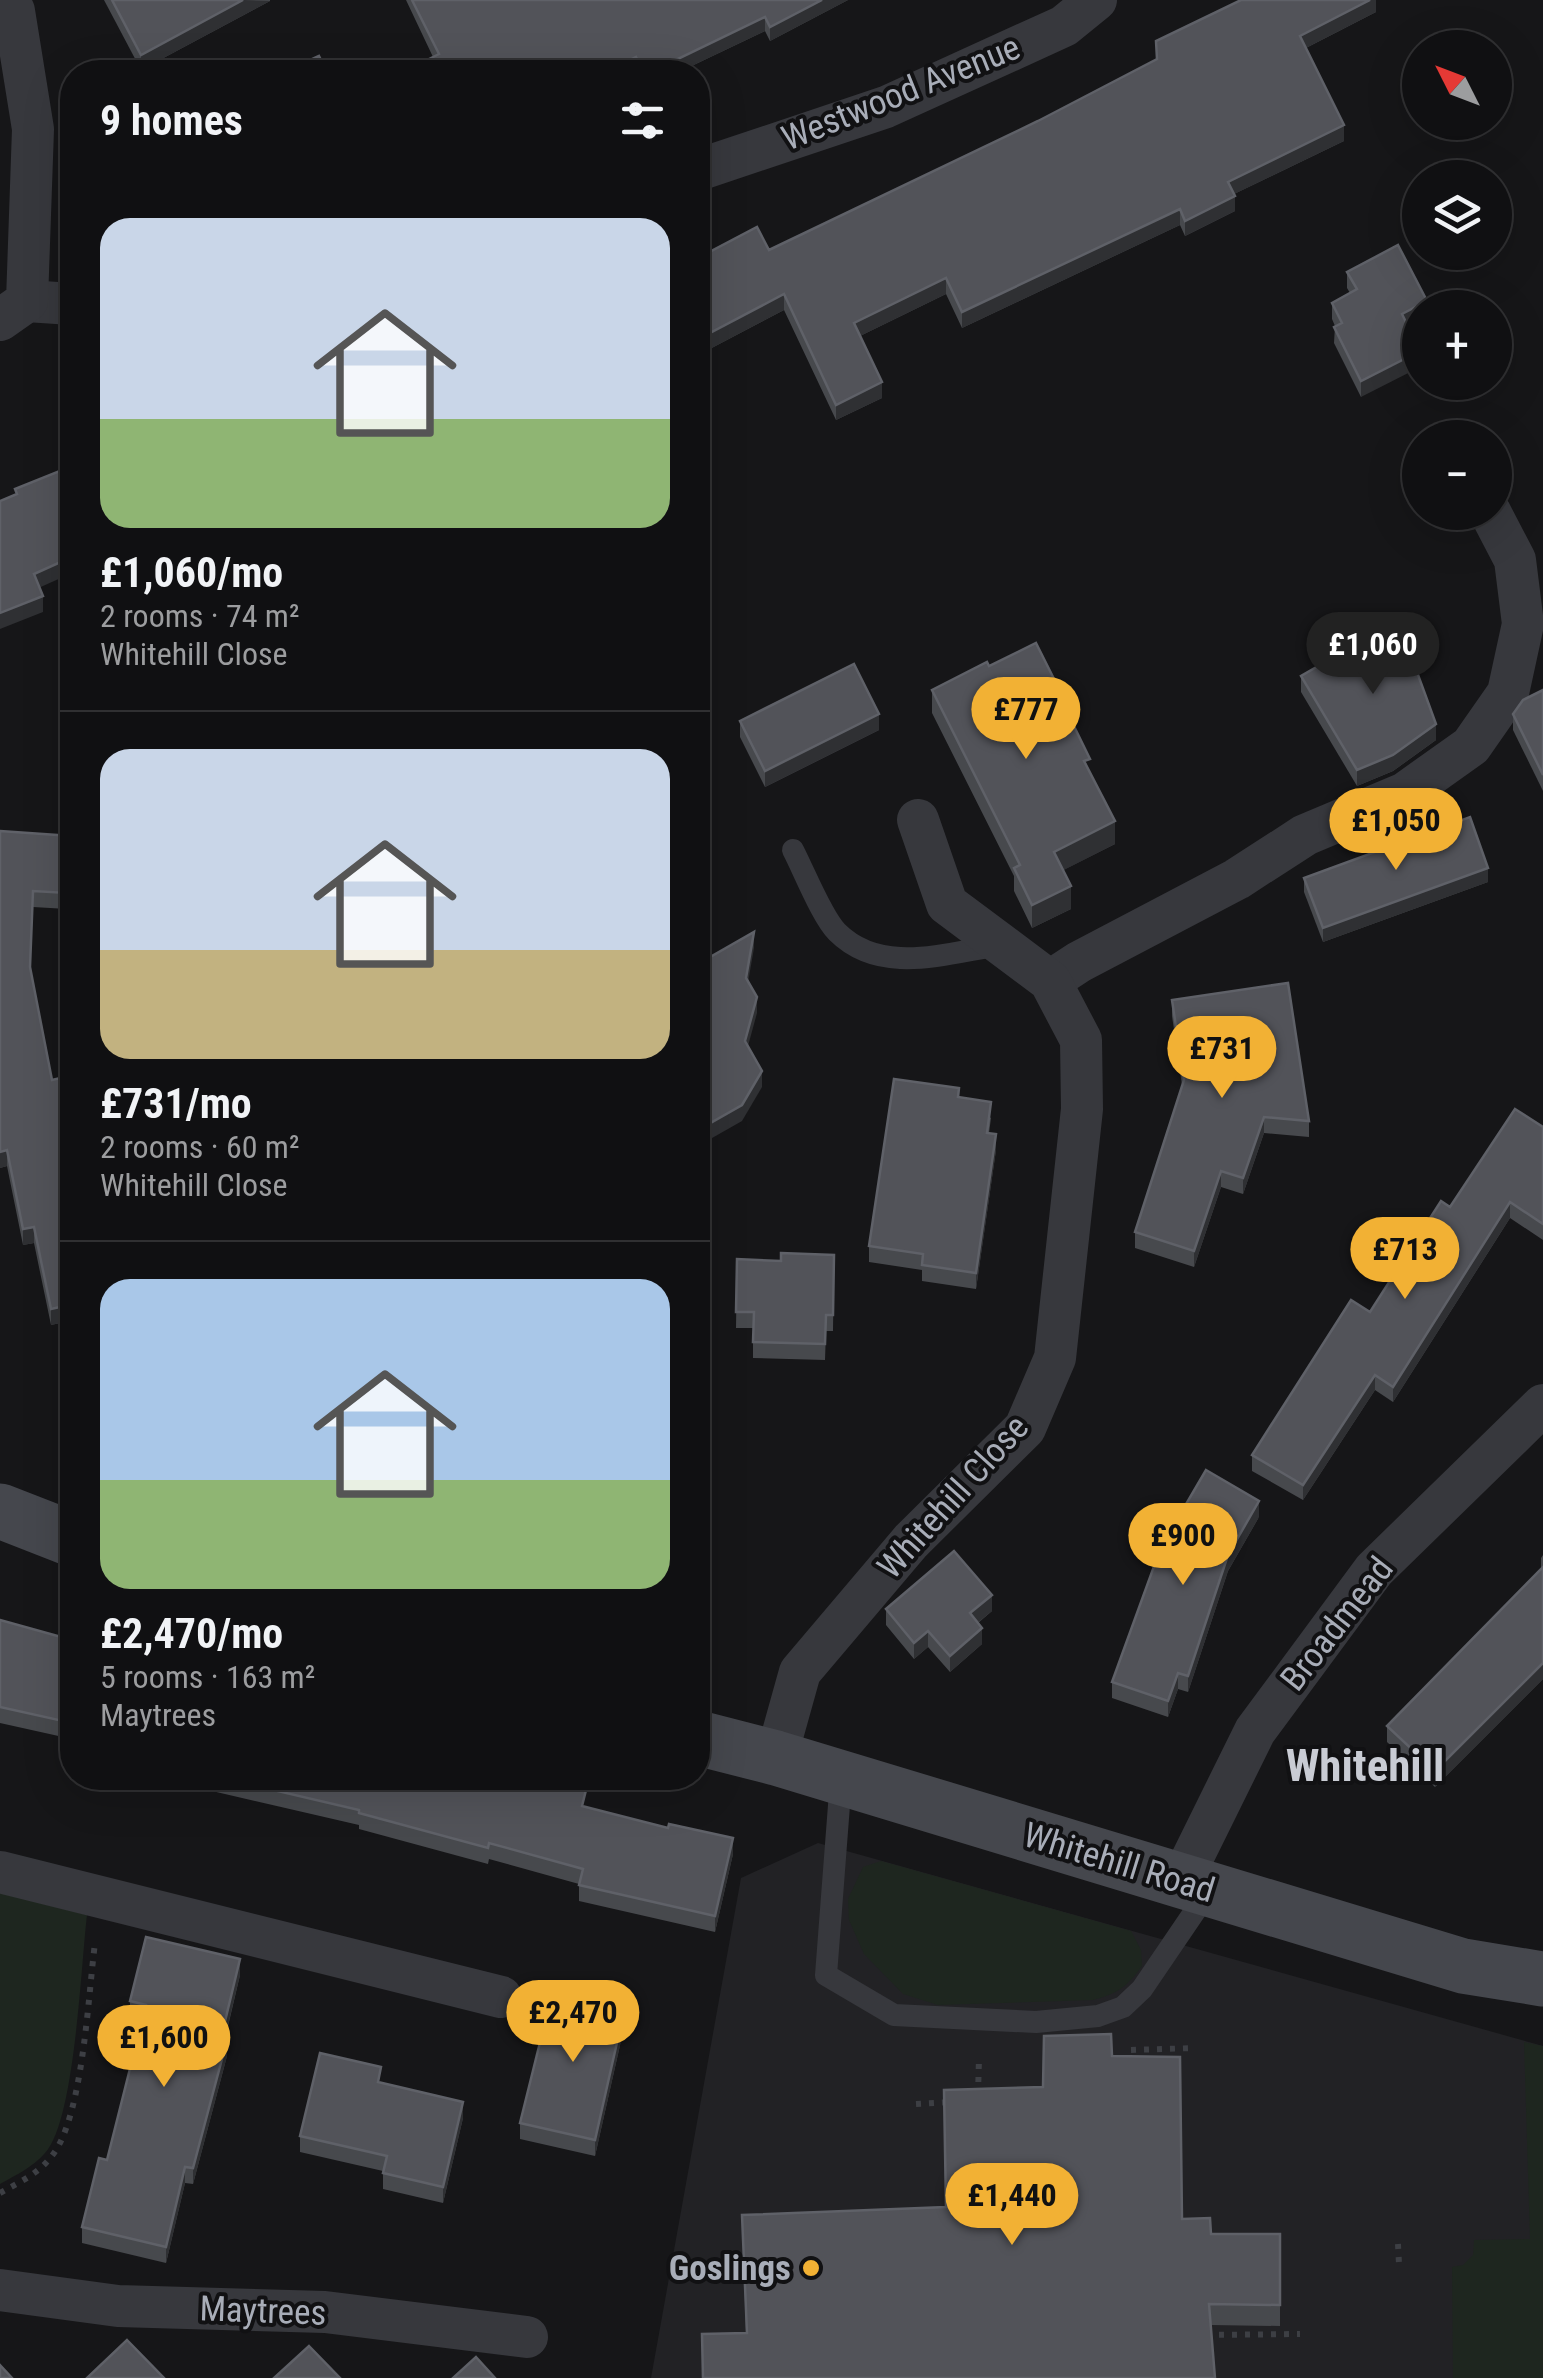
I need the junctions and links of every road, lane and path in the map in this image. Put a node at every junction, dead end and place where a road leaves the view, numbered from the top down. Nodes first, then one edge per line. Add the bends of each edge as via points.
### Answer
1 (9, 0) edge
2 (1096, 0) edge
3 (710, 166) edge
4 (60, 305) edge
5 (14, 310) edge
6 (1499, 530) edge
7 (918, 820) dead end
8 (793, 850) dead end
9 (1000, 945) junction
10 (1050, 981) junction
11 (1543, 1404) edge
12 (0, 1511) edge
13 (60, 1534) edge
14 (710, 1741) edge
15 (776, 1758) junction
16 (840, 1780) junction
17 (0, 1872) edge
18 (1195, 1885) junction
19 (100, 1897) junction
20 (1543, 1979) edge
21 (502, 1997) dead end
22 (978, 2100) edge
23 (916, 2104) dead end
24 (0, 2193) edge
25 (1398, 2244) dead end
26 (1400, 2264) dead end
27 (0, 2290) edge
28 (1216, 2318) edge
29 (1198, 2333) edge
30 (1300, 2334) dead end
31 (1216, 2337) junction
32 (526, 2338) dead end

1 - 5 street via 33,130
2 - 3 street, Westwood Avenue via 1064,26 886,107
4 - 5 street
6 - 10 street via 1514,560 1523,624 1508,694 1470,746 1404,793 1306,835
7 - 9 street, Whitehill Close via 948,904
8 - 9 lane via 835,930 864,952 896,960
9 - 10 street, Whitehill Close
10 - 15 street, Whitehill Close via 1082,1040 1082,1109 1054,1358 1025,1428 911,1541 800,1672
11 - 18 street, Broadmead via 1374,1570 1255,1731
12 - 13 street
14 - 15 street, Whitehill Road
15 - 16 street, Whitehill Road
16 - 18 street, Whitehill Road
16 - 18 lane via 826,1974 894,2015 1036,2022 1123,2007 1142,1989
17 - 19 street
18 - 20 street, Whitehill Road via 1463,1966
19 - 21 street
19 - 24 path via 65,2136 51,2158
22 - 23 path
25 - 26 path
27 - 32 street, Maytrees via 118,2306 325,2312
28 - 31 path
29 - 31 path
30 - 31 path

